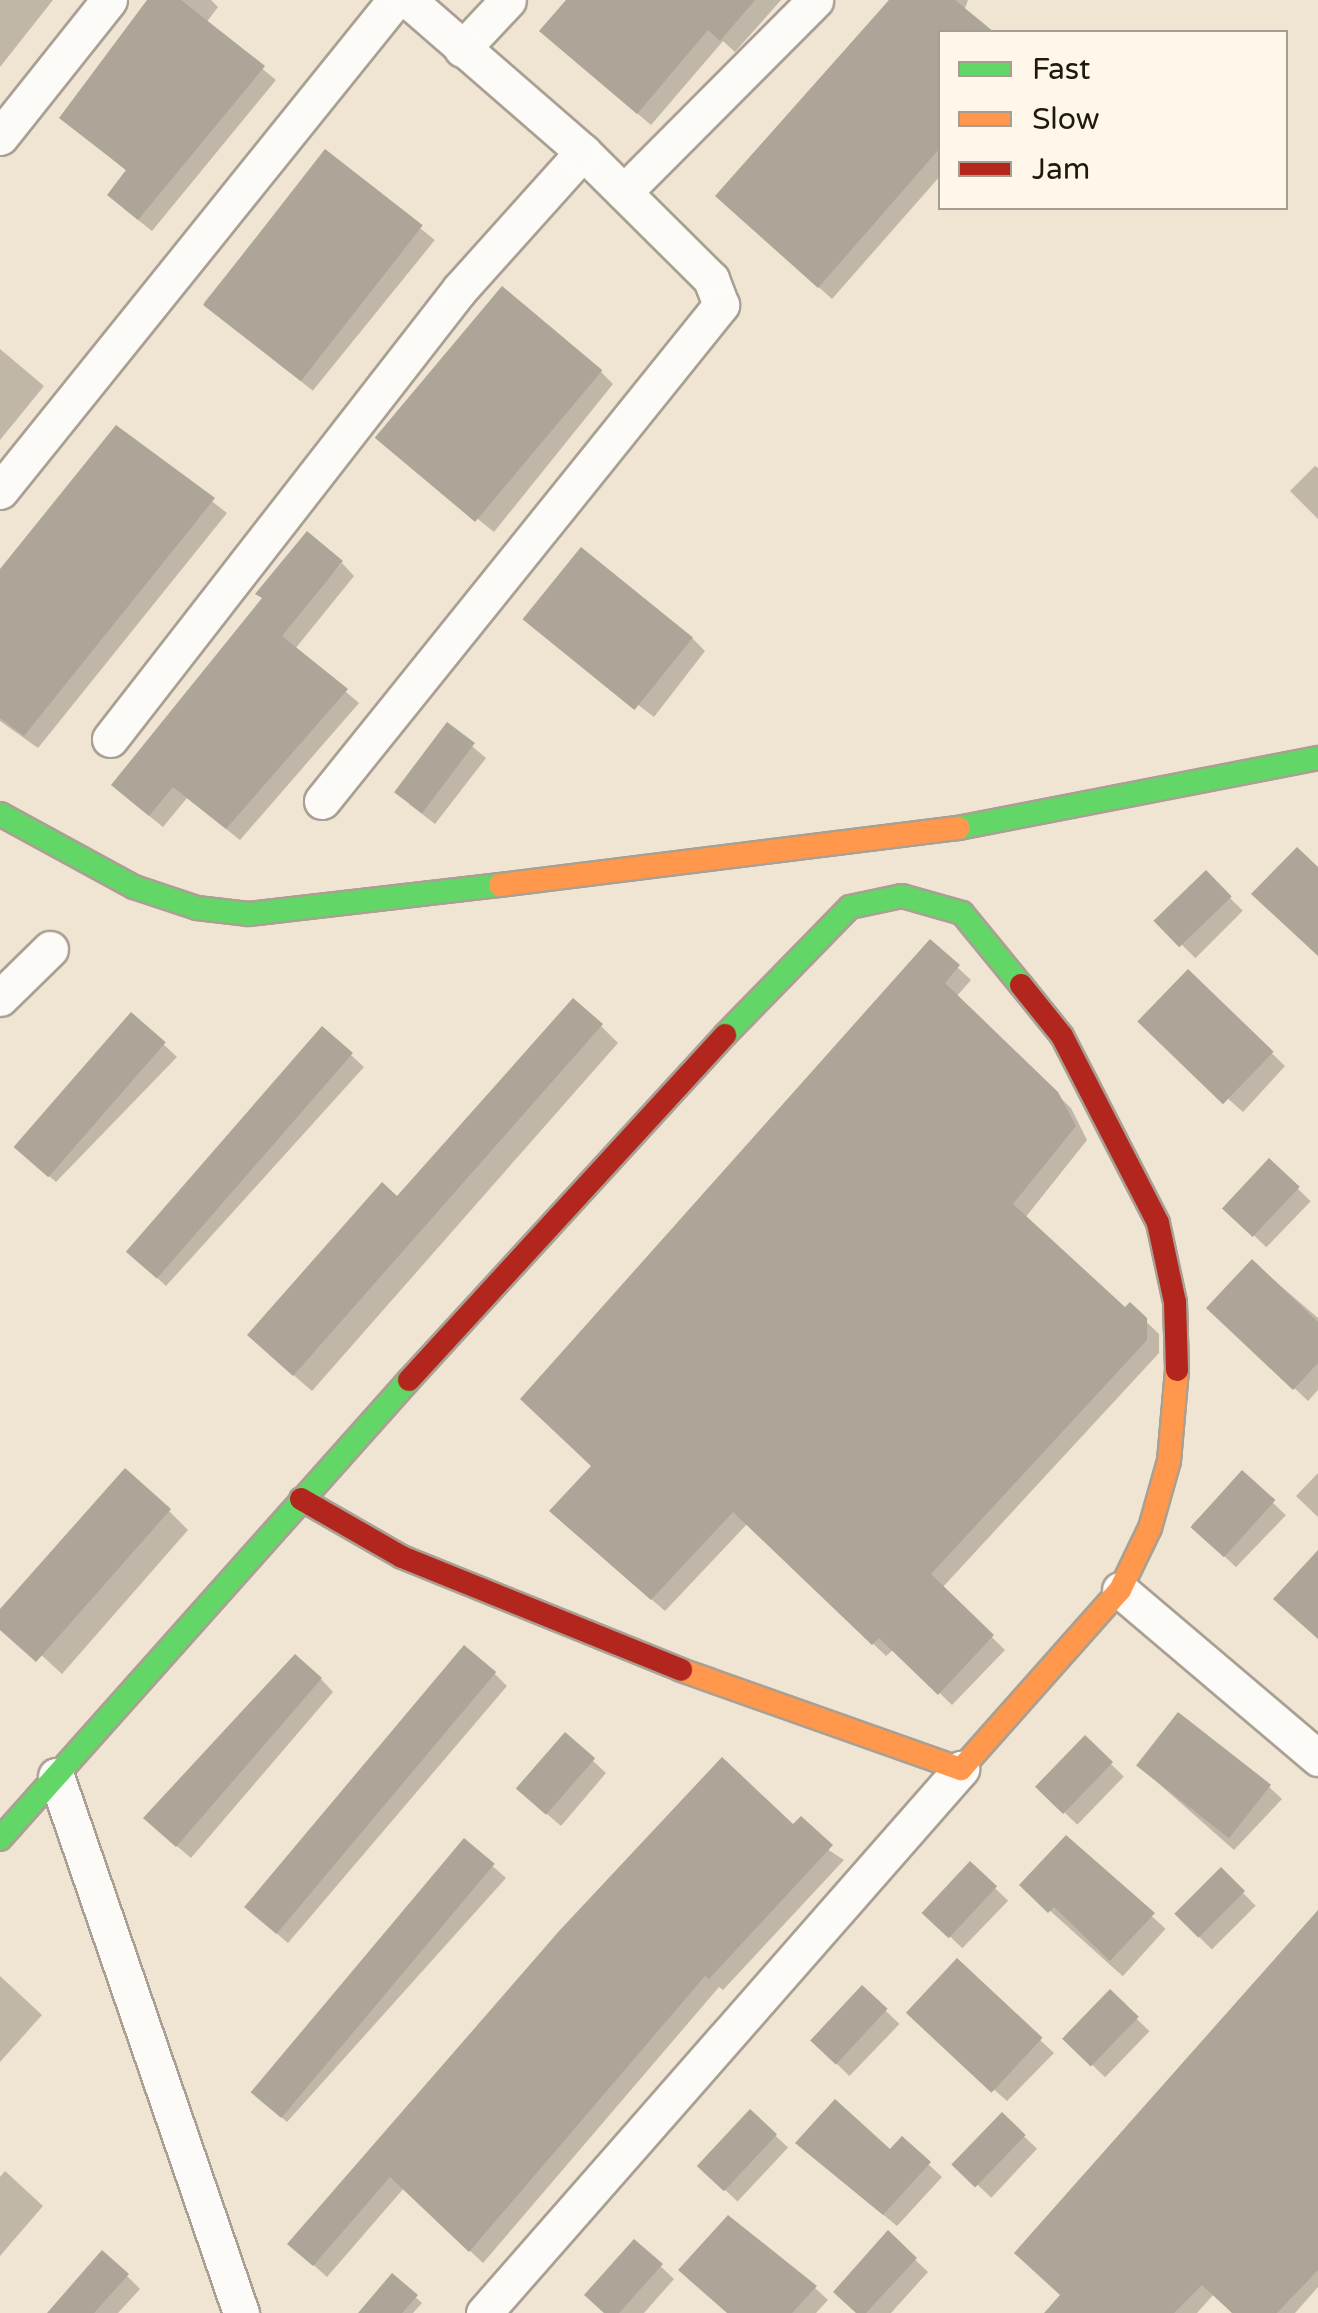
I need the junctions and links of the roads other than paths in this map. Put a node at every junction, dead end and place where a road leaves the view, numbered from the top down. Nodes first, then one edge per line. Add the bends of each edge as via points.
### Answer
1 (109, 0) edge
2 (394, 0) edge
3 (408, 0) edge
4 (508, 0) edge
5 (816, 0) edge
6 (462, 49) junction
7 (0, 137) edge
8 (583, 152) junction
9 (624, 192) junction
10 (0, 491) edge
11 (110, 739) dead end
12 (1318, 758) edge
13 (322, 801) dead end
14 (0, 814) edge
15 (50, 949) dead end
16 (0, 998) edge
17 (301, 1500) junction
18 (1120, 1590) junction
19 (1318, 1758) edge
20 (962, 1769) junction
21 (56, 1776) junction
22 (0, 1839) edge
23 (241, 2313) edge
24 (484, 2313) edge

1 - 7 street
2 - 10 street
3 - 6 street
4 - 6 street
5 - 9 street
6 - 8 street
8 - 9 street
8 - 11 street via 460,288
9 - 13 street via 711,280 721,305 716,319
12 - 14 street via 903,839 249,914 197,908 134,888
15 - 16 street
17 - 18 street via 811,940 850,907 902,896 962,913 1062,1036 1158,1224 1175,1302 1169,1461 1146,1539
17 - 20 street via 402,1557 621,1647 778,1709
17 - 21 street
18 - 19 street
18 - 20 street
20 - 24 street
21 - 22 street
21 - 23 street

